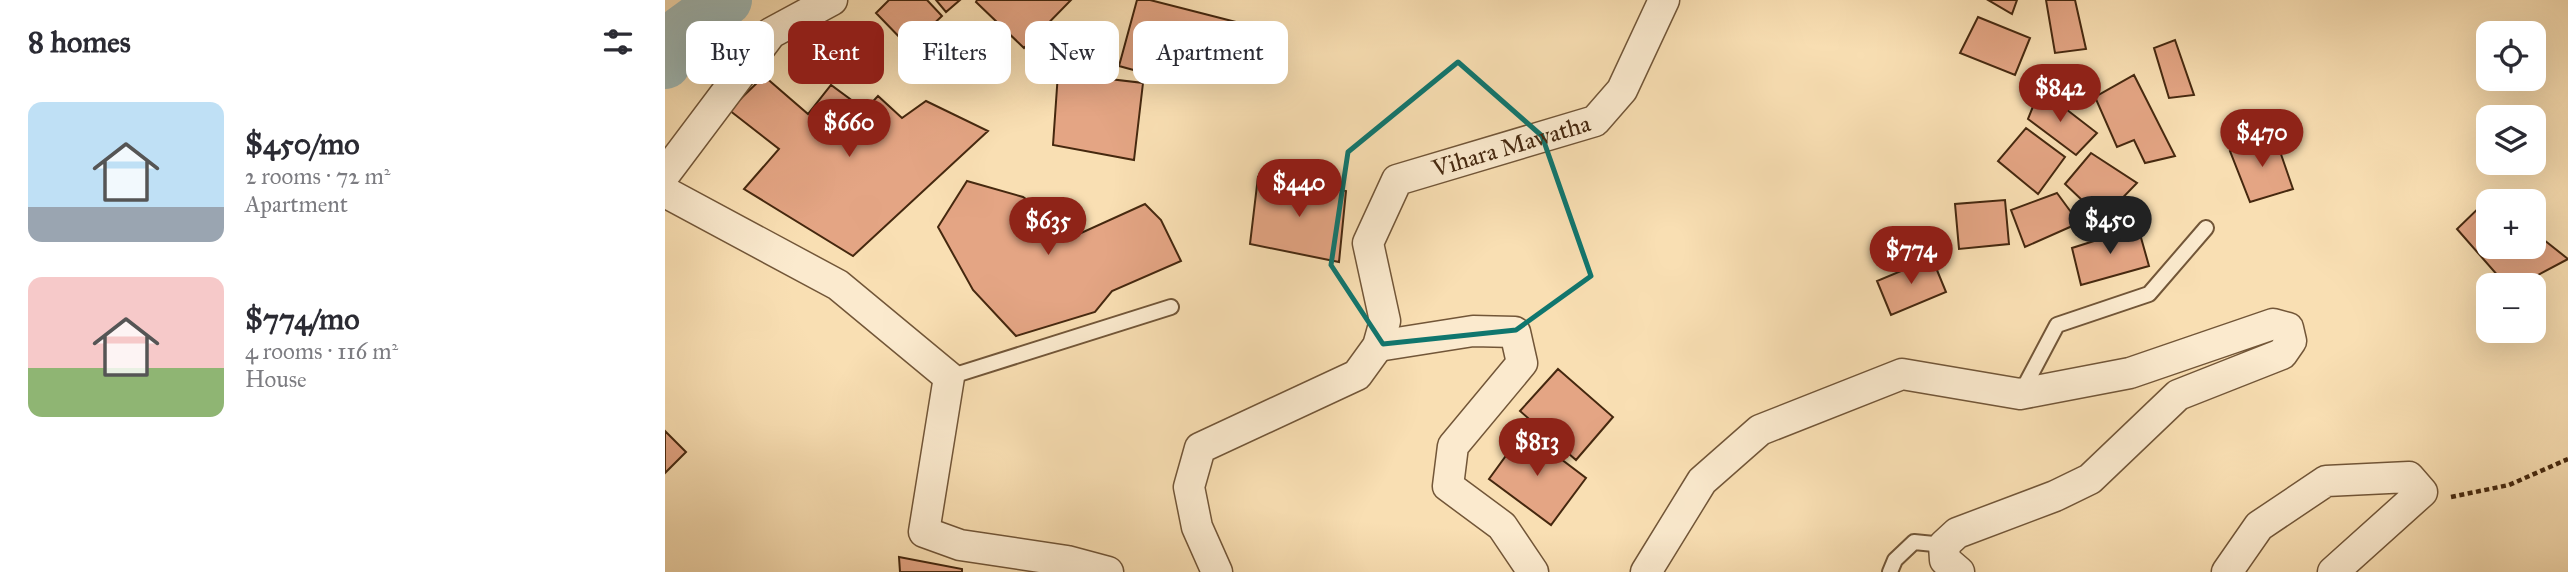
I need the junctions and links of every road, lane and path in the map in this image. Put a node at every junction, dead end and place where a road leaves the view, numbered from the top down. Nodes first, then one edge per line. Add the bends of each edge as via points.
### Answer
1 (832, 0) edge
2 (1664, 0) edge
3 (665, 174) edge
4 (665, 192) edge
5 (2206, 228) dead end
6 (1171, 307) dead end
7 (1378, 346) junction
8 (949, 377) junction
9 (2020, 394) junction
10 (2568, 459) edge
11 (2422, 492) junction
12 (1944, 545) junction
13 (1108, 572) edge
14 (1217, 572) edge
15 (1533, 572) edge
16 (1646, 572) edge
17 (1890, 572) edge
18 (1959, 572) edge
19 (2227, 572) edge
20 (2333, 572) edge

1 - 3 street via 771,33
2 - 7 street, Vihara Mawatha via 1622,90 1595,121 1397,180 1368,243 1385,321
4 - 8 street via 838,285
5 - 9 lane via 2148,294 2057,325
6 - 8 lane
7 - 14 street via 1357,375 1199,448 1189,487 1197,527
7 - 15 street via 1473,331 1515,332 1522,363 1453,446 1448,485 1502,526
8 - 13 street via 924,532 960,545
9 - 12 street via 2130,373 2273,324 2288,328 2291,341 2282,354 2178,395 2090,479 1957,533
9 - 16 street via 1902,374 1760,430 1702,481
10 - 11 path via 2509,485 2450,498
11 - 19 street via 2409,477 2326,481 2259,526
11 - 20 street
12 - 17 lane via 1914,542 1895,560
12 - 18 street via 1945,561

